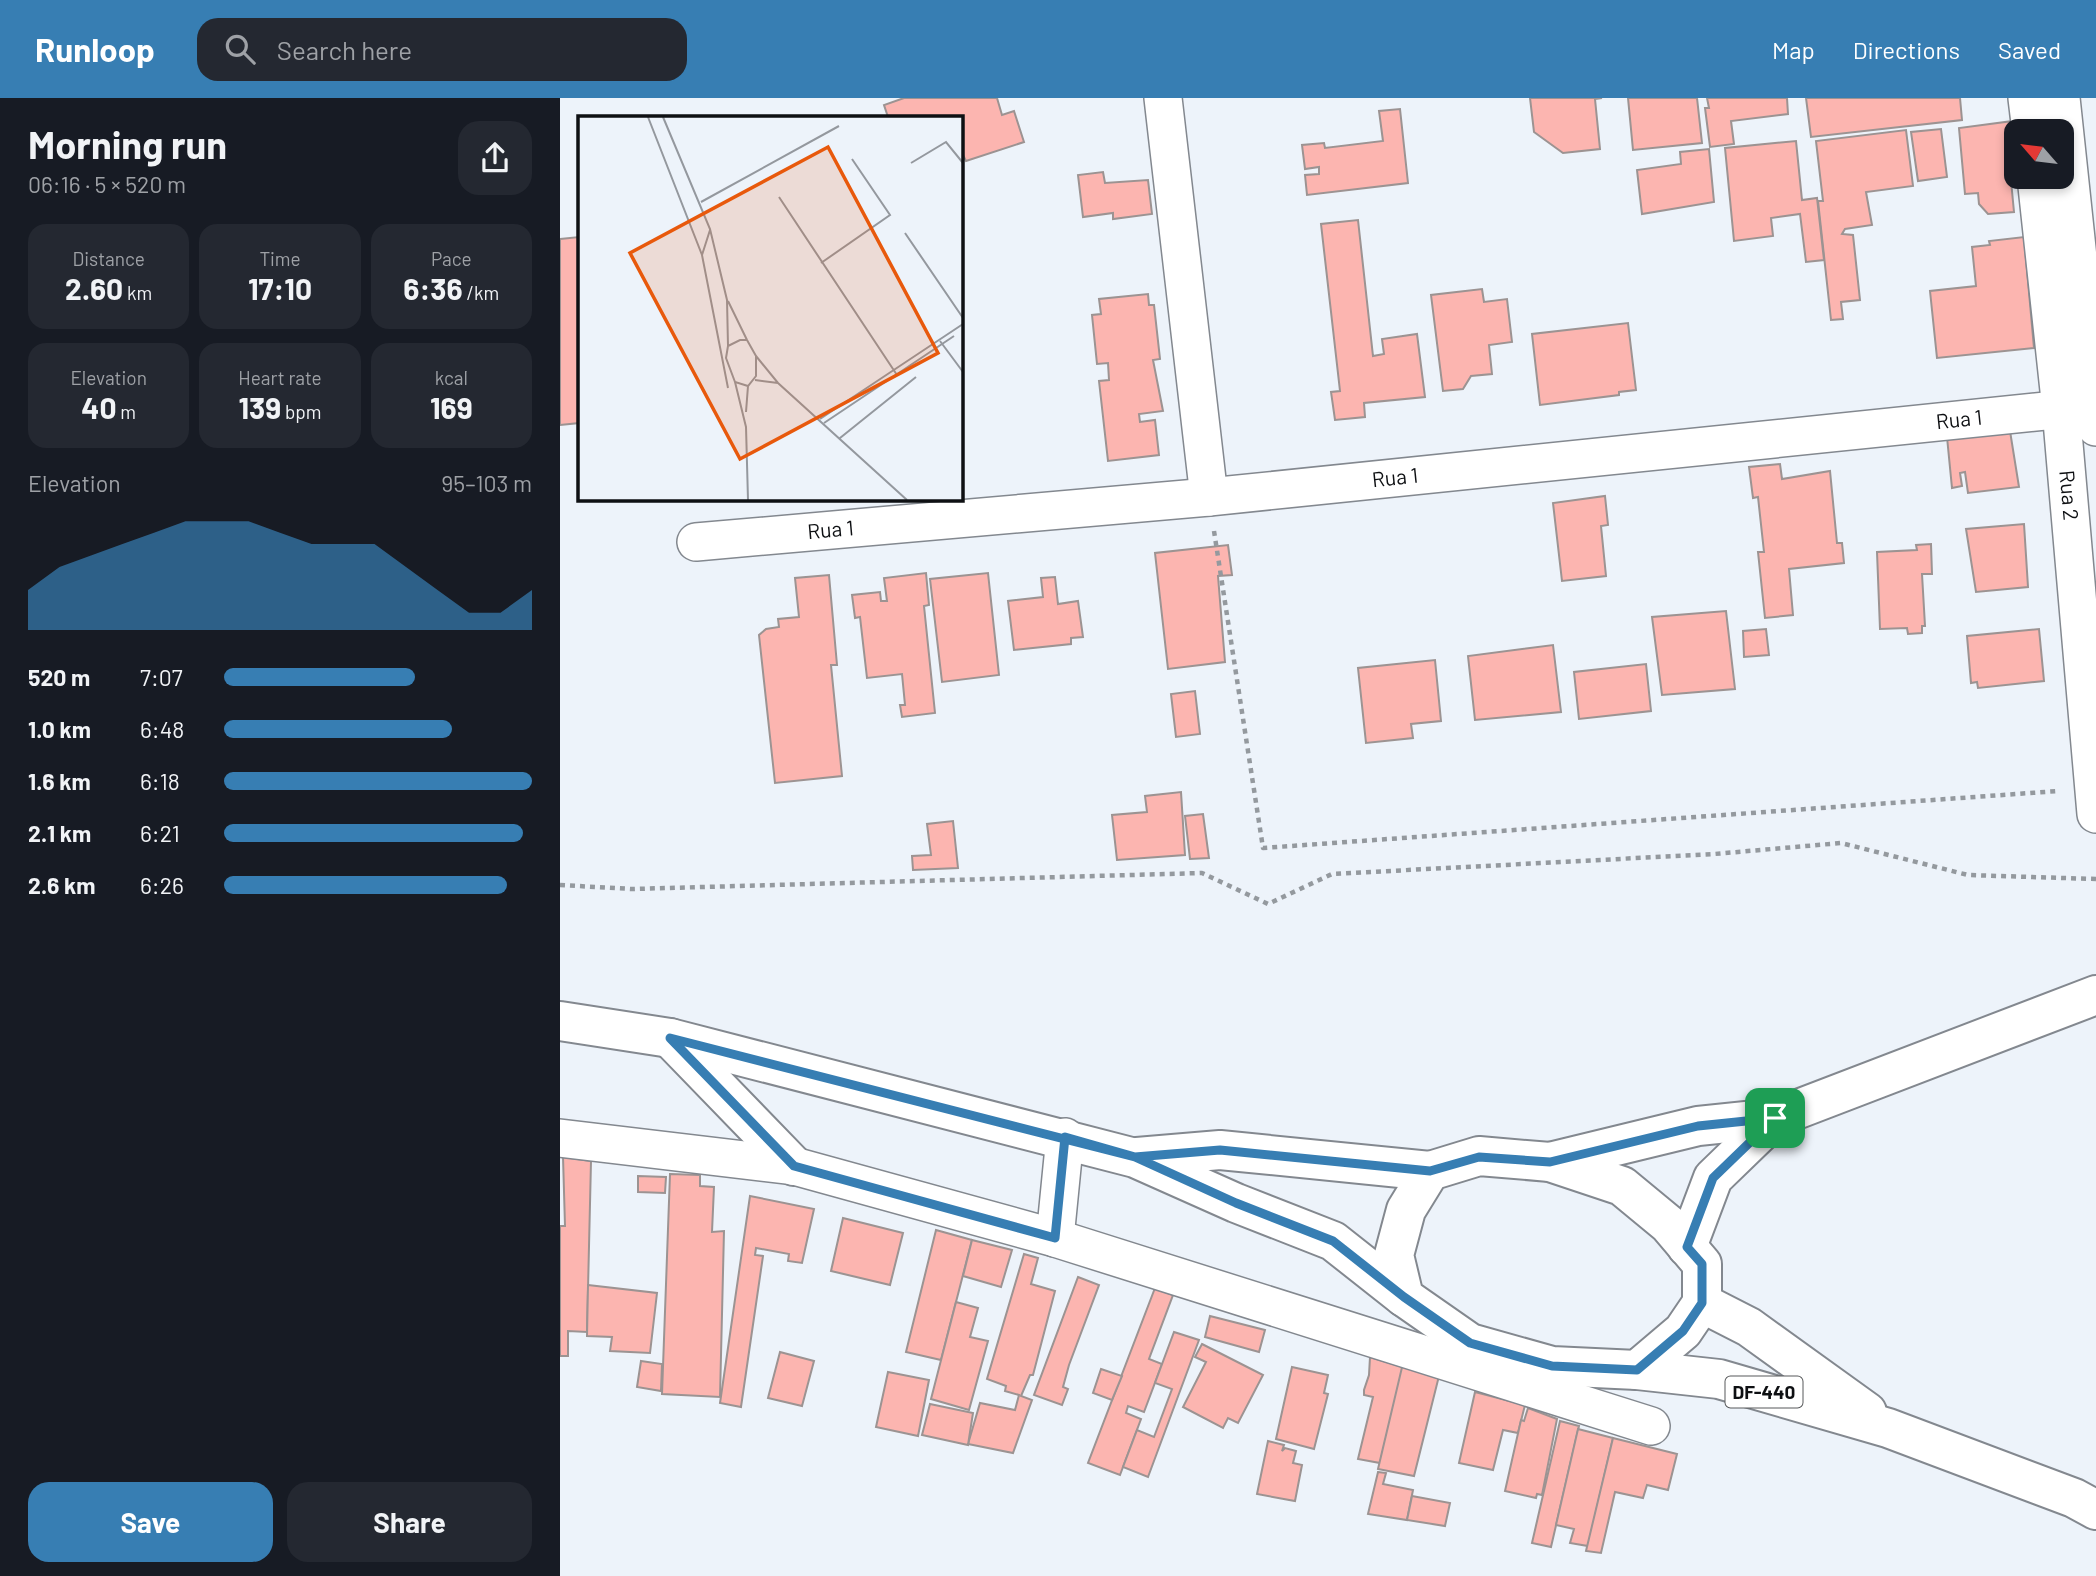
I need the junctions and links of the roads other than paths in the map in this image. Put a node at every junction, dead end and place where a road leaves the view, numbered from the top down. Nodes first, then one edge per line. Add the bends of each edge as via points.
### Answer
1 (1163, 98) edge
2 (2027, 98) edge
3 (2061, 98) edge
4 (2030, 119) edge
5 (2041, 189) edge
6 (2059, 238) junction
7 (2084, 414) edge
8 (1209, 497) junction
9 (696, 542) dead end
10 (2092, 710) edge
11 (2095, 801) edge
12 (2096, 995) edge
13 (560, 1021) edge
14 (670, 1038) junction
15 (1775, 1118) junction
16 (1065, 1137) junction
17 (560, 1138) edge
18 (1135, 1157) junction
19 (1550, 1162) junction
20 (794, 1166) junction
21 (1430, 1171) junction
22 (1055, 1238) junction
23 (1687, 1247) junction
24 (1404, 1297) junction
25 (1702, 1303) junction
26 (1637, 1370) junction
27 (1651, 1426) dead end
28 (1888, 1428) junction
29 (2096, 1510) edge

1 - 8 street
2 - 4 street
3 - 6 street, Rua 2
5 - 6 street, Rua 2
6 - 7 street, Rua 2
7 - 8 street, Rua 1
7 - 10 street, Rua 2
8 - 9 street, Rua 1
10 - 11 street, Rua 2
12 - 15 main road
13 - 14 main road
14 - 16 main road
14 - 20 main road
15 - 19 main road via 1698,1126
15 - 23 main road via 1713,1178
16 - 18 main road
16 - 22 street
17 - 20 street
18 - 21 main road via 1220,1150
18 - 24 main road via 1333,1241
19 - 21 main road via 1479,1157
19 - 23 main road via 1622,1186 1668,1224
20 - 22 street
21 - 24 main road via 1406,1210 1394,1255
22 - 27 street
23 - 25 main road via 1702,1264
24 - 26 main road via 1470,1343 1552,1366
25 - 26 main road via 1683,1331
25 - 28 main road, DF-440 via 1749,1327
26 - 28 main road, DF-440 via 1719,1379
28 - 29 main road, DF-440

